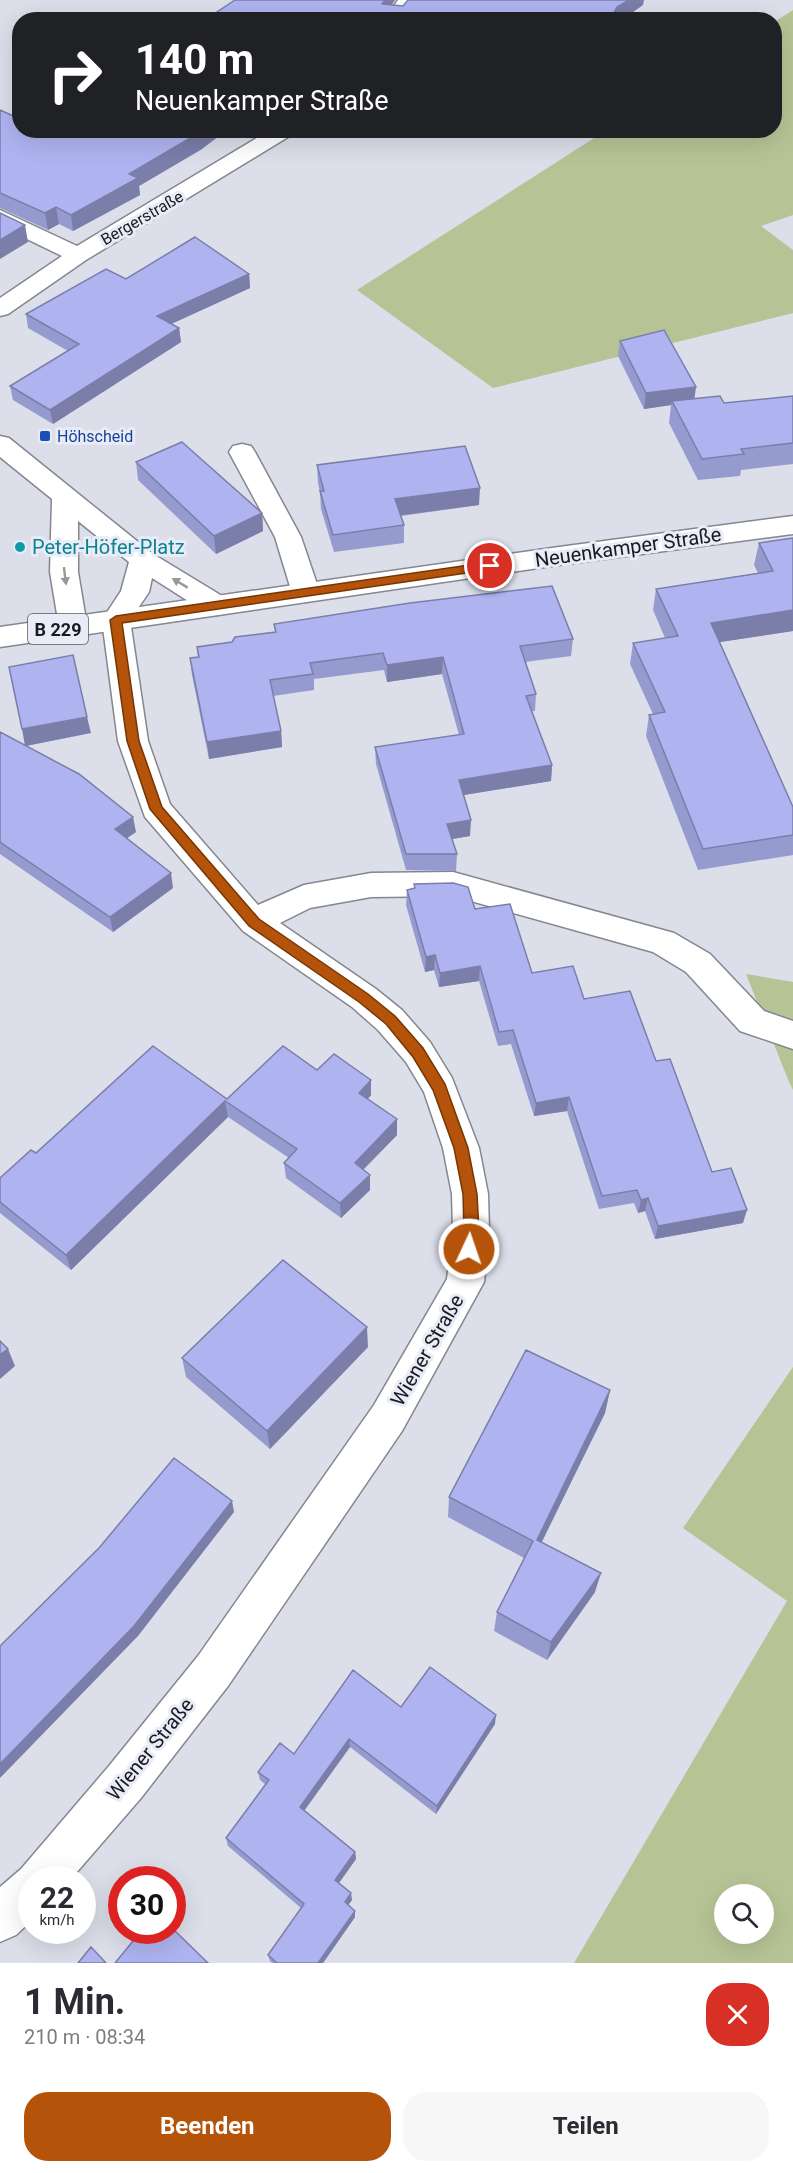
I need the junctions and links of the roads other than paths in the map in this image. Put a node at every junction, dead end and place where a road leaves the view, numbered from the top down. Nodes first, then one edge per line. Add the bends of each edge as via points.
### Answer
1 (273, 138) edge
2 (0, 217) edge
3 (78, 255) junction
4 (0, 309) edge
5 (0, 444) edge
6 (242, 452) dead end
7 (65, 497) junction
8 (793, 525) edge
9 (143, 560) junction
10 (306, 593) junction
11 (217, 606) junction
12 (116, 620) junction
13 (73, 626) junction
14 (0, 637) edge
15 (254, 922) junction
16 (793, 1035) edge
17 (51, 1866) edge
18 (18, 1901) edge
19 (0, 1919) edge

1 - 3 street, Bergerstraße
2 - 3 street
3 - 4 street, Bergerstraße
5 - 7 street
6 - 10 street via 288,532
7 - 9 street
7 -> 13 street via 64,572
8 - 10 street, Neuenkamper Straße / B 229
11 -> 9 street
9 - 12 street via 135,592
10 - 11 street, Neuenkamper Straße / B 229
11 - 12 street, Neuenkamper Straße / B 229
12 - 13 street, Neuenkamper Straße / B 229
12 - 15 street, Wiener Straße via 133,741 156,809
13 - 14 street, Neuenkamper Straße / B 229
15 - 16 street via 304,897 371,885 453,884 663,942 698,963 752,1022
15 - 17 street, Wiener Straße via 390,1020 418,1053 440,1088 461,1148 470,1194 471,1232 465,1282 388,1418 213,1671 125,1782
18 - 19 street

